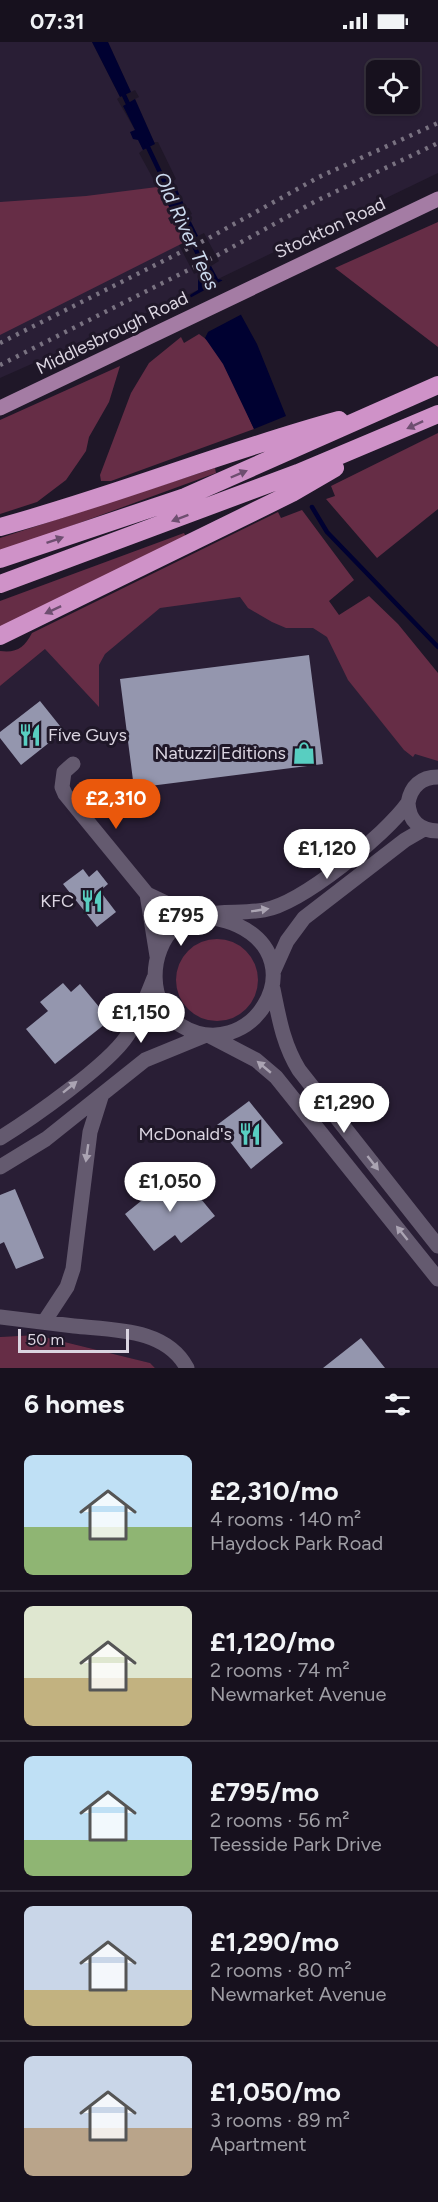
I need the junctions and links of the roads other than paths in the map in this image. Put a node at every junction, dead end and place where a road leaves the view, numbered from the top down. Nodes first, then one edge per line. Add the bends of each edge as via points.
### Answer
1 (438, 200) edge
2 (239, 293) joint
3 (438, 385) edge
4 (393, 405) junction
5 (0, 408) edge
6 (438, 414) edge
7 (391, 436) junction
8 (0, 527) edge
9 (0, 559) edge
10 (0, 584) edge
11 (0, 636) edge
12 (73, 764) dead end
13 (438, 777) edge
14 (408, 802) junction
15 (431, 830) edge
16 (147, 894) junction
17 (195, 917) junction
18 (157, 956) junction
19 (274, 970) junction
20 (155, 975) junction
21 (273, 989) junction
22 (208, 1035) junction
23 (101, 1097) junction
24 (0, 1138) edge
25 (0, 1167) edge
26 (438, 1246) edge
27 (438, 1278) edge
28 (0, 1317) edge
29 (44, 1322) junction
30 (187, 1368) edge

1 - 2 main road, Stockton Road
2 - 5 main road, Middlesbrough Road
3 - 4 highway
4 - 8 highway via 290,433
9 -> 4 highway via 185,497
6 -> 7 highway
7 -> 10 highway
7 -> 11 highway via 292,493
12 - 16 street via 64,772 65,794
13 - 14 street via 416,784
14 - 15 street via 414,821
17 -> 14 street via 264,910 300,896 386,829
15 - 19 street via 405,840 304,918 287,941
16 - 17 street
16 - 18 street
17 - 18 street via 177,925
17 - 19 street via 243,929 260,943
18 - 20 street
19 - 21 street
20 - 22 street via 164,1011 187,1029
24 -> 20 street via 24,1124 110,1055 126,1038 143,1008
21 - 22 street via 264,1007 246,1025 236,1031
21 -> 26 street via 283,1036 299,1070
22 - 23 street via 145,1060
27 -> 22 street via 276,1077 256,1060
23 - 25 street via 46,1139
23 -> 29 street via 90,1132 73,1269 67,1287
28 - 29 street
29 - 30 street via 132,1332 174,1350

